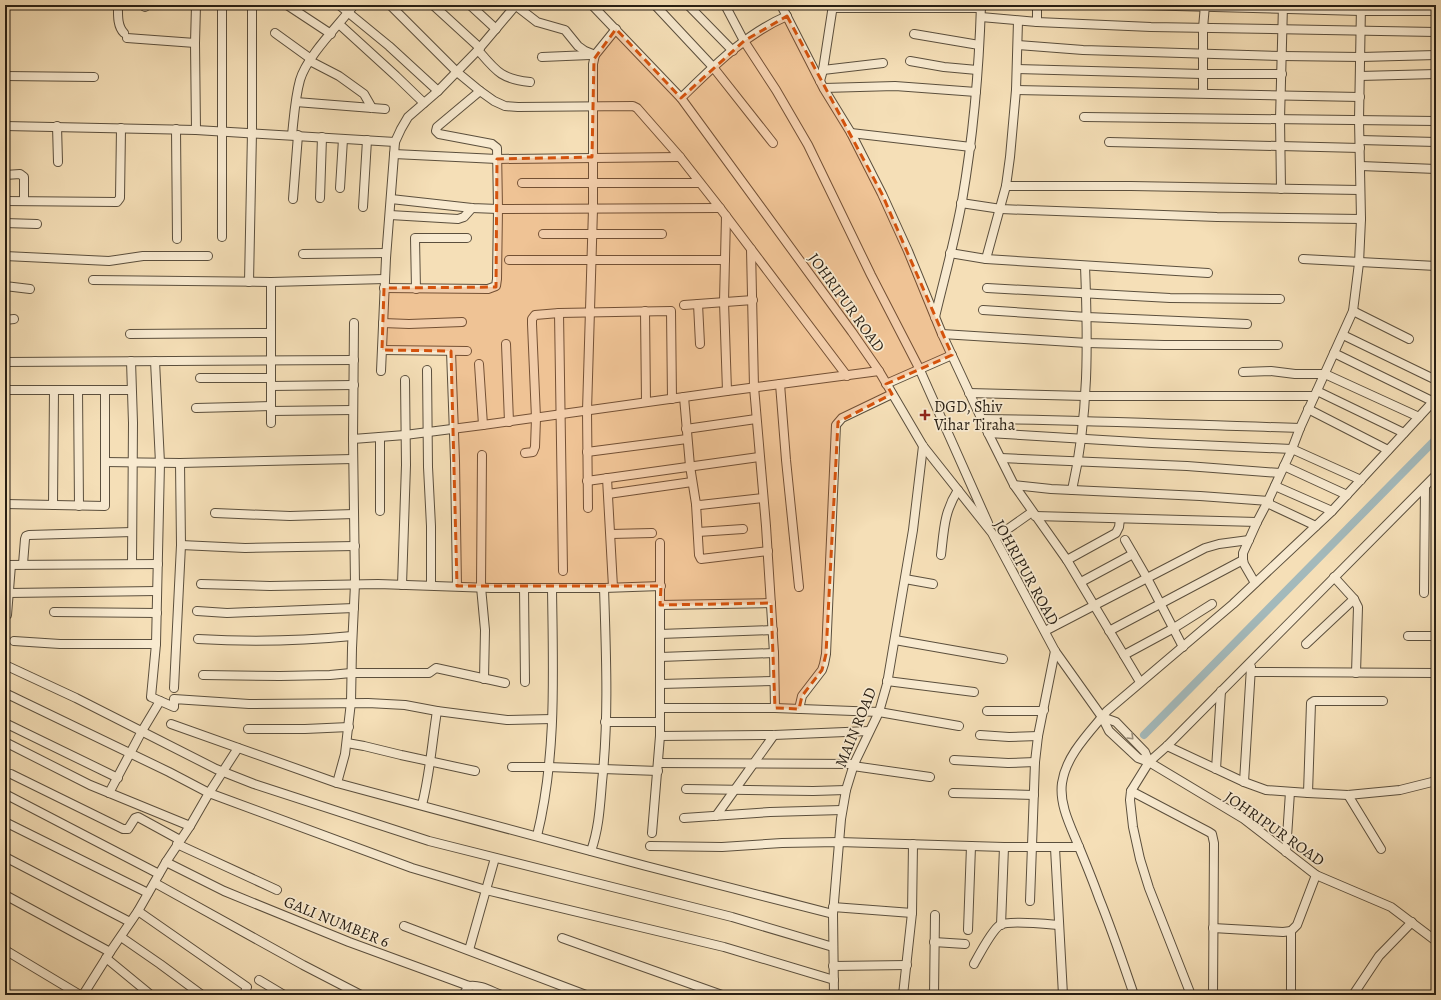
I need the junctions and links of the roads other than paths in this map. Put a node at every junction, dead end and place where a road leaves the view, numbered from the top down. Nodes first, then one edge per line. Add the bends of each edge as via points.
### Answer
1 (118, 5) edge
2 (196, 5) edge
3 (222, 5) edge
4 (252, 5) edge
5 (287, 5) edge
6 (339, 5) edge
7 (354, 5) edge
8 (390, 5) edge
9 (433, 5) edge
10 (470, 5) edge
11 (592, 5) edge
12 (654, 5) edge
13 (688, 5) edge
14 (725, 5) edge
15 (781, 5) edge
16 (1037, 5) edge
17 (1137, 5) edge
18 (512, 6) edge
19 (832, 6) edge
20 (981, 6) edge
21 (1205, 6) edge
22 (1283, 7) edge
23 (1361, 8) edge
24 (1436, 11) edge
25 (349, 12) junction
26 (787, 16) junction
27 (981, 17) junction
28 (1018, 21) junction
29 (1037, 22) junction
30 (339, 24) junction
31 (1203, 28) junction
32 (496, 29) junction
33 (616, 29) junction
34 (1282, 29) junction
35 (1361, 31) junction
36 (1436, 32) edge
37 (275, 33) dead end
38 (331, 34) junction
39 (914, 34) dead end
40 (744, 41) junction
41 (195, 43) junction
42 (979, 45) junction
43 (1018, 45) junction
44 (479, 49) junction
45 (733, 51) junction
46 (1202, 54) junction
47 (595, 55) junction
48 (1436, 55) edge
49 (542, 56) dead end
50 (1282, 56) junction
51 (1361, 57) junction
52 (310, 60) junction
53 (910, 61) dead end
54 (883, 63) dead end
55 (713, 67) junction
56 (1017, 69) junction
57 (823, 70) junction
58 (977, 70) junction
59 (457, 72) junction
60 (1202, 74) junction
61 (1282, 74) junction
62 (1436, 74) edge
63 (5, 76) edge
64 (1360, 76) junction
65 (94, 77) dead end
66 (530, 82) dead end
67 (822, 85) junction
68 (1016, 90) junction
69 (438, 91) junction
70 (480, 91) junction
71 (976, 92) junction
72 (1203, 93) junction
73 (1281, 95) junction
74 (1360, 97) junction
75 (681, 98) junction
76 (296, 102) junction
77 (424, 103) junction
78 (593, 107) junction
79 (372, 108) junction
80 (385, 109) dead end
81 (1084, 117) dead end
82 (1280, 119) junction
83 (1359, 120) junction
84 (1436, 121) edge
85 (5, 126) edge
86 (57, 126) junction
87 (121, 128) junction
88 (176, 129) junction
89 (196, 130) junction
90 (222, 131) junction
91 (252, 132) junction
92 (851, 133) junction
93 (295, 135) junction
94 (322, 138) junction
95 (343, 139) junction
96 (367, 140) junction
97 (395, 142) junction
98 (1109, 142) dead end
99 (1436, 142) edge
100 (773, 143) dead end
101 (1360, 144) junction
102 (971, 147) junction
103 (1280, 147) junction
104 (394, 154) junction
105 (592, 157) junction
106 (680, 157) junction
107 (497, 158) junction
108 (58, 162) dead end
109 (1360, 166) junction
110 (1436, 169) edge
111 (5, 174) edge
112 (593, 183) junction
113 (699, 183) junction
114 (522, 184) dead end
115 (1006, 186) junction
116 (340, 188) dead end
117 (1281, 189) junction
118 (1360, 190) junction
119 (320, 198) dead end
120 (293, 199) dead end
121 (391, 199) junction
122 (5, 201) edge
123 (24, 201) junction
124 (962, 203) junction
125 (363, 207) dead end
126 (472, 208) junction
127 (720, 208) junction
128 (498, 209) junction
129 (593, 209) junction
130 (1001, 209) junction
131 (390, 214) junction
132 (726, 216) junction
133 (1361, 219) junction
134 (5, 223) edge
135 (37, 224) dead end
136 (592, 233) junction
137 (542, 234) dead end
138 (662, 234) dead end
139 (222, 237) dead end
140 (466, 238) dead end
141 (177, 239) dead end
142 (751, 249) junction
143 (386, 253) junction
144 (950, 253) junction
145 (303, 254) dead end
146 (5, 256) edge
147 (208, 256) dead end
148 (592, 259) junction
149 (986, 259) junction
150 (1304, 259) dead end
151 (509, 260) dead end
152 (725, 260) junction
153 (1359, 262) junction
154 (1085, 266) junction
155 (1436, 266) edge
156 (1208, 273) dead end
157 (385, 279) junction
158 (92, 280) dead end
159 (249, 282) junction
160 (271, 282) junction
161 (5, 286) edge
162 (384, 288) junction
163 (416, 288) junction
164 (987, 288) dead end
165 (30, 289) dead end
166 (1086, 293) junction
167 (1280, 299) dead end
168 (753, 300) junction
169 (724, 302) junction
170 (698, 304) junction
171 (684, 305) dead end
172 (983, 310) dead end
173 (645, 311) junction
174 (1353, 311) junction
175 (589, 312) junction
176 (560, 313) junction
177 (935, 317) junction
178 (1088, 317) junction
179 (5, 320) edge
180 (14, 320) dead end
181 (462, 322) dead end
182 (354, 323) dead end
183 (383, 323) junction
184 (1247, 324) dead end
185 (271, 333) junction
186 (130, 334) dead end
187 (942, 334) junction
188 (1343, 335) junction
189 (1409, 339) dead end
190 (1087, 343) junction
191 (506, 344) dead end
192 (700, 344) dead end
193 (1278, 345) dead end
194 (382, 350) junction
195 (451, 351) junction
196 (467, 351) dead end
197 (1334, 353) junction
198 (952, 355) junction
199 (271, 360) junction
200 (354, 360) junction
201 (131, 361) junction
202 (155, 361) junction
203 (5, 362) edge
204 (479, 364) dead end
205 (919, 368) junction
206 (427, 370) dead end
207 (381, 371) dead end
208 (879, 372) junction
209 (1243, 372) dead end
210 (1324, 374) junction
211 (847, 376) junction
212 (200, 378) dead end
213 (404, 380) dead end
214 (1436, 380) edge
215 (271, 382) junction
216 (780, 384) junction
217 (886, 384) junction
218 (354, 385) junction
219 (754, 387) junction
220 (5, 390) edge
221 (54, 390) junction
222 (78, 390) junction
223 (105, 390) junction
224 (131, 390) junction
225 (726, 391) junction
226 (969, 393) junction
227 (1316, 393) junction
228 (892, 394) junction
229 (1085, 396) junction
230 (684, 397) junction
231 (672, 399) junction
232 (1434, 399) edge
233 (646, 402) junction
234 (196, 408) dead end
235 (271, 409) junction
236 (1308, 409) junction
237 (353, 410) junction
238 (587, 411) junction
239 (560, 414) junction
240 (1419, 417) junction
241 (536, 418) junction
242 (982, 419) junction
243 (756, 420) junction
244 (1083, 420) junction
245 (509, 422) junction
246 (271, 423) dead end
247 (482, 425) junction
248 (454, 428) junction
249 (1300, 428) junction
250 (686, 429) junction
251 (428, 432) junction
252 (1404, 433) junction
253 (988, 434) junction
254 (405, 435) junction
255 (380, 437) junction
256 (1081, 438) junction
257 (353, 439) junction
258 (687, 439) junction
259 (923, 446) junction
260 (1292, 449) junction
261 (1388, 450) junction
262 (587, 452) junction
263 (525, 453) dead end
264 (482, 455) dead end
265 (759, 457) junction
266 (1001, 458) junction
267 (353, 460) junction
268 (1078, 461) junction
269 (105, 462) junction
270 (133, 463) junction
271 (160, 463) junction
272 (180, 463) junction
273 (690, 466) junction
274 (1282, 469) junction
275 (1436, 475) edge
276 (607, 478) junction
277 (587, 480) junction
278 (1361, 480) junction
279 (692, 482) junction
280 (1014, 485) junction
281 (1275, 486) junction
282 (1425, 487) junction
283 (958, 490) junction
284 (1072, 490) junction
285 (608, 494) junction
286 (1347, 495) junction
287 (763, 498) junction
288 (1268, 502) junction
289 (5, 504) edge
290 (696, 504) junction
291 (53, 505) junction
292 (79, 506) junction
293 (588, 508) dead end
294 (380, 511) dead end
295 (1332, 511) junction
296 (215, 513) dead end
297 (354, 514) junction
298 (1031, 515) junction
299 (1120, 519) junction
300 (1257, 522) junction
301 (1316, 526) junction
302 (743, 529) dead end
303 (132, 532) junction
304 (698, 532) junction
305 (652, 533) dead end
306 (611, 534) junction
307 (993, 535) junction
308 (1125, 540) dead end
309 (1249, 540) junction
310 (660, 543) dead end
311 (180, 546) junction
312 (355, 546) junction
313 (768, 551) junction
314 (1133, 554) junction
315 (941, 555) dead end
316 (1067, 560) junction
317 (1243, 560) junction
318 (24, 564) junction
319 (132, 564) junction
320 (158, 564) junction
321 (8, 565) edge
322 (563, 571) dead end
323 (1334, 577) junction
324 (1147, 578) junction
325 (905, 580) junction
326 (1081, 582) junction
327 (1255, 583) junction
328 (201, 584) dead end
329 (355, 584) junction
330 (933, 584) dead end
331 (402, 585) junction
332 (431, 585) junction
333 (457, 586) junction
334 (661, 586) junction
335 (481, 587) junction
336 (613, 587) junction
337 (799, 587) dead end
338 (524, 588) junction
339 (552, 588) junction
340 (604, 588) junction
341 (9, 592) junction
342 (158, 592) junction
343 (1424, 593) dead end
344 (1354, 599) junction
345 (771, 602) junction
346 (1161, 603) junction
347 (1212, 604) dead end
348 (660, 605) junction
349 (1094, 605) junction
350 (354, 608) junction
351 (196, 611) dead end
352 (54, 612) dead end
353 (157, 613) junction
354 (7, 616) dead end
355 (1174, 628) junction
356 (773, 630) junction
357 (1109, 631) junction
358 (1045, 632) junction
359 (660, 634) junction
360 (352, 636) junction
361 (1408, 636) dead end
362 (1436, 636) edge
363 (198, 639) dead end
364 (895, 640) junction
365 (14, 641) dead end
366 (156, 644) junction
367 (1306, 644) dead end
368 (1183, 647) junction
369 (1055, 651) junction
370 (774, 653) junction
371 (1124, 655) junction
372 (660, 657) junction
373 (1003, 659) dead end
374 (1251, 660) junction
375 (5, 666) edge
376 (1251, 672) junction
377 (1436, 672) edge
378 (351, 673) junction
379 (1356, 673) junction
380 (203, 675) dead end
381 (484, 679) junction
382 (774, 681) junction
383 (888, 681) junction
384 (525, 682) dead end
385 (1140, 682) junction
386 (505, 683) dead end
387 (660, 684) junction
388 (174, 688) dead end
389 (1221, 691) junction
390 (974, 692) dead end
391 (5, 693) edge
392 (160, 701) junction
393 (1383, 701) dead end
394 (351, 702) junction
395 (660, 708) junction
396 (775, 708) junction
397 (799, 709) junction
398 (437, 710) junction
399 (1044, 710) junction
400 (987, 711) dead end
401 (879, 712) junction
402 (1102, 717) junction
403 (552, 719) junction
404 (605, 722) junction
405 (660, 722) junction
406 (5, 723) edge
407 (171, 724) dead end
408 (959, 726) dead end
409 (349, 727) junction
410 (248, 729) dead end
411 (142, 731) junction
412 (869, 731) junction
413 (774, 735) junction
414 (980, 735) dead end
415 (660, 736) junction
416 (1038, 736) junction
417 (5, 742) edge
418 (347, 743) junction
419 (1167, 746) junction
420 (238, 748) junction
421 (130, 753) junction
422 (954, 760) dead end
423 (430, 762) junction
424 (1035, 762) junction
425 (1149, 762) junction
426 (754, 764) junction
427 (854, 765) junction
428 (512, 767) dead end
429 (548, 767) junction
430 (658, 767) junction
431 (604, 768) junction
432 (1216, 768) junction
433 (223, 771) junction
434 (475, 771) dead end
435 (11, 774) dead end
436 (930, 777) dead end
437 (118, 778) junction
438 (1436, 781) edge
439 (1244, 782) junction
440 (337, 783) junction
441 (686, 789) dead end
442 (734, 790) junction
443 (846, 790) junction
444 (1131, 791) junction
445 (1290, 792) junction
446 (109, 793) junction
447 (209, 793) junction
448 (953, 793) dead end
449 (5, 794) edge
450 (1308, 794) junction
451 (1034, 795) junction
452 (1348, 795) junction
453 (422, 805) junction
454 (842, 810) junction
455 (716, 816) junction
456 (684, 818) dead end
457 (5, 822) edge
458 (190, 826) junction
459 (652, 833) dead end
460 (537, 836) junction
461 (178, 842) junction
462 (839, 842) junction
463 (913, 844) junction
464 (650, 846) dead end
465 (971, 846) junction
466 (1004, 847) junction
467 (1079, 847) junction
468 (1031, 848) junction
469 (1055, 848) junction
470 (1381, 849) dead end
471 (591, 851) junction
472 (1286, 852) junction
473 (5, 857) edge
474 (495, 858) junction
475 (166, 862) junction
476 (159, 874) junction
477 (1316, 875) junction
478 (155, 882) junction
479 (277, 890) dead end
480 (486, 890) junction
481 (148, 893) junction
482 (5, 896) edge
483 (1030, 901) dead end
484 (833, 910) junction
485 (138, 911) junction
486 (912, 913) junction
487 (935, 915) dead end
488 (130, 922) junction
489 (1412, 922) junction
490 (1000, 925) junction
491 (1059, 925) junction
492 (404, 926) dead end
493 (1214, 928) junction
494 (968, 930) dead end
495 (1291, 931) junction
496 (121, 938) junction
497 (562, 938) dead end
498 (1436, 941) edge
499 (934, 942) junction
500 (965, 944) dead end
501 (833, 947) junction
502 (5, 950) edge
503 (469, 950) junction
504 (108, 955) junction
505 (974, 964) dead end
506 (906, 965) junction
507 (833, 966) junction
508 (259, 980) dead end
509 (834, 980) junction
510 (469, 986) junction
511 (713, 993) edge
512 (82, 995) edge
513 (151, 995) edge
514 (202, 995) edge
515 (244, 995) edge
516 (284, 995) edge
517 (361, 995) edge
518 (463, 995) edge
519 (501, 995) edge
520 (586, 995) edge
521 (722, 995) edge
522 (834, 995) edge
523 (903, 995) edge
524 (934, 995) edge
525 (1063, 995) edge
526 (1129, 995) edge
527 (1134, 995) edge
528 (1191, 995) edge
529 (1213, 995) edge
530 (1291, 995) edge
531 (1353, 995) edge

1 - 41 street via 121,30 126,36
2 - 41 street
3 - 90 street
4 - 91 street
5 - 38 street
6 - 25 street
7 - 25 street
8 - 59 street
9 - 44 street
10 - 32 street
11 - 33 street, JOHRIPUR ROAD
12 - 55 street
13 - 45 street
14 - 40 street
15 - 26 street
16 - 29 street
17 - 21 street
18 - 32 street
18 - 47 street via 537,22 565,30 578,46
19 - 20 street
19 - 57 street
20 - 27 street
21 - 22 street
21 - 31 street
22 - 23 street
22 - 34 street
23 - 24 street
23 - 35 street
25 - 30 street
25 - 69 street
26 - 40 street
26 - 67 street
27 - 28 street
27 - 42 street
28 - 29 street
28 - 43 street
29 - 31 street
30 - 38 street
30 - 77 street
31 - 34 street
31 - 46 street
32 - 44 street
33 - 47 street
33 - 75 street, JOHRIPUR ROAD
34 - 35 street
34 - 50 street
35 - 36 street
35 - 51 street
37 - 52 street
38 - 52 street
39 - 42 street
40 - 45 street
40 - 205 street via 808,146
41 - 89 street
42 - 58 street
43 - 46 street
43 - 56 street
44 - 59 street
44 - 66 street via 501,74
45 - 55 street
46 - 50 street
46 - 60 street
47 - 49 street
47 - 78 street
48 - 51 street
50 - 51 street
50 - 61 street
51 - 64 street
52 - 76 street via 300,80
52 - 79 street via 364,94
53 - 58 street
54 - 57 street
55 - 75 street
55 - 100 street
56 - 60 street
56 - 68 street
57 - 67 street
58 - 71 street
59 - 69 street
59 - 70 street
60 - 61 street
60 - 72 street
61 - 73 street
62 - 64 street
63 - 65 street
64 - 74 street
67 - 71 street via 895,86
67 - 92 street
68 - 72 street
68 - 115 street
69 - 77 street
70 - 78 street via 505,106
70 - 107 street via 437,127 436,131 439,134 492,144 496,148
71 - 102 street
72 - 73 street
73 - 74 street
73 - 82 street
74 - 83 street
75 - 208 street, JOHRIPUR ROAD
76 - 79 street
76 - 93 street
77 - 97 street via 408,117
78 - 105 street
78 - 106 street via 635,106
79 - 80 street
81 - 82 street
82 - 83 street
82 - 103 street
83 - 84 street
83 - 101 street
85 - 86 street
86 - 87 street
86 - 108 street
87 - 88 street
87 - 123 street via 120,198 117,202
88 - 89 street
88 - 141 street
89 - 90 street
90 - 91 street
90 - 139 street
91 - 93 street
91 - 159 street
92 - 102 street
92 - 177 street via 882,194
93 - 94 street
93 - 120 street
94 - 95 street
94 - 119 street
95 - 96 street
95 - 116 street
96 - 97 street
96 - 125 street
97 - 104 street
98 - 103 street
99 - 101 street
101 - 103 street
101 - 109 street
102 - 124 street
103 - 117 street
104 - 107 street
104 - 121 street
105 - 106 street
105 - 107 street
105 - 112 street
106 - 113 street
107 - 128 street
109 - 110 street
109 - 118 street
111 - 123 street via 20,174 24,177
112 - 113 street
112 - 114 street
112 - 129 street
113 - 127 street
115 - 117 street
115 - 130 street
117 - 118 street
118 - 133 street
121 - 126 street
121 - 131 street
122 - 123 street
124 - 130 street
124 - 144 street
126 - 128 street
126 - 131 street via 464,217 458,219
127 - 129 street
127 - 132 street
128 - 129 street
128 - 163 street via 496,286
129 - 136 street
130 - 133 street
130 - 149 street
131 - 143 street
132 - 142 street
132 - 152 street
133 - 153 street
134 - 135 street
136 - 137 street
136 - 138 street
136 - 148 street
140 - 163 street via 415,238
142 - 168 street
142 - 211 street
143 - 145 street
143 - 157 street
144 - 149 street
144 - 177 street
146 - 147 street via 109,261 143,256
148 - 151 street
148 - 152 street
148 - 175 street
149 - 154 street
150 - 153 street
152 - 169 street
153 - 155 street
153 - 174 street
154 - 156 street
154 - 166 street
157 - 160 street
157 - 162 street
158 - 159 street
159 - 160 street
160 - 185 street
161 - 165 street
162 - 163 street
162 - 183 street
164 - 166 street
166 - 167 street via 1170,298
166 - 178 street
168 - 169 street
168 - 219 street
169 - 170 street
169 - 225 street
170 - 171 street
170 - 192 street
172 - 178 street
173 - 175 street
173 - 231 street via 672,312
173 - 233 street
174 - 188 street
174 - 189 street
175 - 176 street
175 - 238 street
176 - 239 street
176 - 241 street via 535,315 532,319
177 - 187 street
178 - 184 street
178 - 190 street
179 - 180 street
181 - 183 street
182 - 200 street
183 - 194 street
185 - 186 street
185 - 199 street
187 - 190 street
187 - 198 street
188 - 197 street
188 - 214 street
190 - 193 street
190 - 229 street
191 - 245 street
194 - 195 street
194 - 207 street
195 - 196 street
195 - 248 street
197 - 210 street
197 - 232 street
198 - 205 street
198 - 226 street
199 - 200 street
199 - 202 street
199 - 215 street
200 - 218 street
201 - 202 street
201 - 203 street
201 - 224 street
202 - 271 street
204 - 247 street
205 - 217 street
205 - 307 street
206 - 251 street
208 - 211 street
208 - 217 street, JOHRIPUR ROAD
209 - 210 street
210 - 227 street
210 - 240 street
211 - 216 street
212 - 215 street
213 - 254 street
215 - 218 street
215 - 235 street
216 - 219 street
216 - 337 street
217 - 228 street, JOHRIPUR ROAD
218 - 237 street
219 - 225 street
219 - 243 street
220 - 221 street
221 - 222 street
221 - 291 street
222 - 223 street
222 - 292 street
223 - 224 street
223 - 269 street
224 - 270 street
225 - 230 street
226 - 229 street
226 - 242 street
227 - 229 street
227 - 236 street
227 - 252 street
228 - 259 street, JOHRIPUR ROAD
228 - 397 street via 842,418 836,425 826,654 822,670 802,696
229 - 244 street
230 - 231 street
230 - 250 street
231 - 233 street
232 - 240 street
233 - 238 street
234 - 235 street
235 - 237 street
235 - 246 street
236 - 249 street
236 - 261 street
237 - 257 street
238 - 239 street
238 - 262 street
239 - 241 street
239 - 322 street
240 - 252 street
241 - 245 street
241 - 263 street via 535,450
242 - 244 street
242 - 253 street
243 - 250 street
243 - 265 street
244 - 249 street
244 - 256 street
245 - 247 street
247 - 248 street
248 - 251 street
248 - 333 street
249 - 260 street
250 - 258 street
251 - 254 street
251 - 332 street
252 - 261 street
253 - 256 street
253 - 266 street
254 - 255 street
254 - 331 street
255 - 257 street
255 - 294 street
256 - 260 street
256 - 268 street
257 - 267 street
258 - 262 street
258 - 273 street
259 - 283 street, JOHRIPUR ROAD
259 - 325 street, MAIN ROAD
260 - 274 street
260 - 278 street
261 - 278 street
262 - 277 street
264 - 335 street
265 - 273 street
265 - 287 street
266 - 268 street
266 - 280 street
267 - 272 street
267 - 297 street
268 - 274 street
268 - 284 street
269 - 270 street
269 - 292 street via 105,506
270 - 271 street
270 - 303 street
271 - 272 street
271 - 320 street
272 - 311 street
273 - 276 street
273 - 279 street
274 - 281 street
274 - 286 street
275 - 282 street
276 - 277 street
276 - 285 street
277 - 293 street
278 - 286 street
279 - 285 street
279 - 290 street
280 - 284 street
280 - 298 street
281 - 288 street
281 - 295 street
282 - 323 street
282 - 343 street
283 - 307 street, JOHRIPUR ROAD
283 - 315 street via 947,513
284 - 288 street
285 - 306 street
286 - 295 street
287 - 290 street via 700,506
287 - 313 street
288 - 300 street
288 - 301 street
289 - 291 street
290 - 304 street
291 - 292 street
295 - 301 street
296 - 297 street via 290,516
297 - 312 street
298 - 299 street
298 - 307 street
298 - 316 street
299 - 300 street
299 - 316 street via 1116,533
300 - 309 street
301 - 327 street
302 - 304 street
303 - 318 street via 28,535 25,539
303 - 319 street
304 - 313 street via 701,559
305 - 306 street
306 - 336 street
307 - 358 street, JOHRIPUR ROAD
308 - 314 street
309 - 317 street via 1243,553
309 - 324 street via 1205,548
310 - 334 street
311 - 312 street
311 - 388 street
312 - 329 street
313 - 345 street
314 - 324 street
314 - 326 street
316 - 326 street
317 - 327 street
317 - 346 street
318 - 319 street
318 - 321 street
319 - 320 street
320 - 342 street
321 - 341 street
323 - 344 street
323 - 374 street
324 - 346 street
324 - 349 street
325 - 330 street
325 - 364 street, MAIN ROAD
326 - 349 street
327 - 368 street
328 - 329 street
329 - 331 street
329 - 350 street
331 - 332 street
332 - 333 street
333 - 335 street
334 - 336 street
334 - 348 street
335 - 338 street
335 - 381 street
336 - 340 street
338 - 339 street
338 - 384 street
339 - 340 street
339 - 403 street
340 - 404 street
341 - 342 street
341 - 354 street
342 - 353 street
344 - 367 street
344 - 379 street via 1358,612
345 - 348 street
345 - 356 street
346 - 355 street
346 - 357 street
347 - 355 street
348 - 359 street
349 - 357 street
349 - 358 street
350 - 351 street
350 - 360 street
352 - 353 street
353 - 366 street
355 - 368 street
355 - 371 street
356 - 359 street
356 - 370 street
357 - 371 street
358 - 369 street, JOHRIPUR ROAD
359 - 372 street
360 - 363 street via 293,640
360 - 378 street
361 - 362 street
364 - 373 street
364 - 383 street, MAIN ROAD
365 - 366 street via 60,644
366 - 392 street via 151,697
368 - 385 street
369 - 399 street
369 - 402 street, JOHRIPUR ROAD
370 - 372 street
370 - 382 street
371 - 385 street
372 - 387 street
374 - 376 street
374 - 389 street
375 - 411 street
376 - 379 street
376 - 439 street
377 - 379 street
378 - 380 street via 303,676
378 - 381 street via 429,673 436,668
378 - 394 street
381 - 386 street
382 - 387 street
382 - 396 street
383 - 390 street
383 - 401 street, MAIN ROAD
385 - 402 street
387 - 395 street
389 - 419 street
389 - 432 street
391 - 421 street
392 - 394 street via 174,707 174,699 242,704
392 - 411 street
393 - 450 street via 1311,703
394 - 398 street via 405,705
394 - 409 street
395 - 396 street
395 - 405 street
396 - 397 street
397 - 401 street
398 - 403 street via 507,720
398 - 423 street
399 - 400 street
399 - 416 street
401 - 408 street
401 - 412 street, MAIN ROAD
402 - 425 street, JOHRIPUR ROAD via 1109,731 1138,758
402 -> 425 street via 1116,722 1146,752
402 - 467 street via 1073,755 1062,783 1066,815
403 - 429 street
404 - 405 street
404 - 431 street
405 - 415 street
406 - 437 street
407 - 420 street
409 - 410 street
409 - 418 street
411 - 421 street
411 - 433 street
412 - 413 street
412 - 427 street, MAIN ROAD
413 - 415 street
413 - 426 street
414 - 416 street
415 - 430 street
416 - 424 street
417 - 446 street
418 - 423 street
418 - 440 street
419 - 425 street
419 - 432 street
420 - 433 street
420 - 440 street
421 - 437 street
421 - 447 street
422 - 424 street
423 - 434 street
423 - 453 street
424 - 451 street
425 - 444 street
425 - 472 street, JOHRIPUR ROAD via 1244,819
426 - 427 street
426 - 430 street
426 - 442 street
427 - 436 street
427 - 443 street, MAIN ROAD
428 - 429 street
429 - 431 street
429 - 460 street
430 - 431 street
430 - 459 street
431 - 471 street via 598,824
432 - 439 street
433 - 447 street
433 - 474 street via 254,784 429,841
435 - 461 street via 123,829 128,829 138,817
437 - 446 street
438 - 452 street via 1400,790
439 - 445 street via 1266,790
440 - 453 street
441 - 442 street
442 - 443 street
442 - 455 street
443 - 454 street, MAIN ROAD
444 - 493 street via 1212,834
444 - 528 street via 1133,827 1140,859
445 - 450 street
445 - 472 street
446 - 458 street
447 - 458 street
447 - 480 street via 412,868
448 - 451 street
449 - 476 street
450 - 452 street
451 - 468 street
452 - 470 street
453 - 460 street
454 - 455 street
454 - 462 street, MAIN ROAD
455 - 456 street
457 - 481 street
458 - 461 street
460 - 471 street
461 - 475 street
461 - 479 street
462 - 463 street
462 - 464 street via 722,847
462 - 484 street, MAIN ROAD
463 - 465 street
463 - 486 street
465 - 466 street
465 - 494 street
466 - 468 street
466 - 490 street
467 - 469 street
467 - 527 street
468 - 469 street
468 - 483 street
469 - 491 street
471 - 484 street
472 - 477 street, JOHRIPUR ROAD
473 - 488 street
474 - 480 street
474 - 501 street via 732,917
475 - 476 street
475 - 510 street, GALI NUMBER 6 via 239,897 349,942
476 - 478 street
477 - 489 street, JOHRIPUR ROAD via 1391,906
477 - 495 street via 1297,925
478 - 481 street
478 - 517 street via 302,965
480 - 503 street
480 - 509 street via 724,947
481 - 485 street
482 - 504 street
484 - 486 street
484 - 501 street, MAIN ROAD
485 - 488 street
485 - 515 street via 247,987
486 - 506 street
487 - 499 street
488 - 496 street
489 - 498 street, JOHRIPUR ROAD
489 - 531 street via 1379,956
490 - 491 street
490 - 505 street
491 - 525 street
492 - 503 street
493 - 495 street
493 - 529 street
495 - 530 street
496 - 504 street
496 - 514 street
497 - 511 street
499 - 500 street
499 - 524 street
501 - 507 street, MAIN ROAD
502 - 512 street
503 - 520 street
504 - 512 street
504 - 513 street
506 - 507 street
506 - 523 street
507 - 509 street, MAIN ROAD
508 - 516 street
509 - 522 street, MAIN ROAD
510 - 518 street
510 - 519 street, GALI NUMBER 6 via 478,986
511 - 521 street
526 - 527 street

